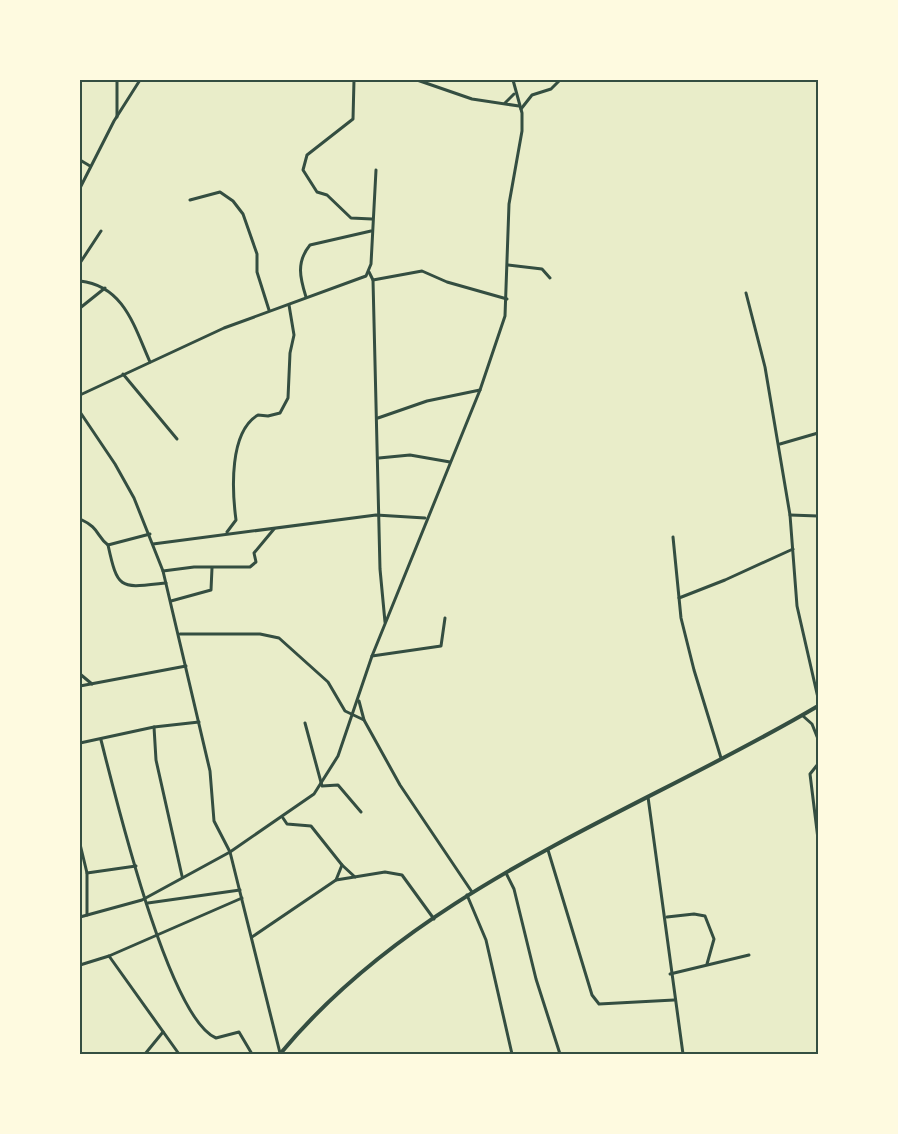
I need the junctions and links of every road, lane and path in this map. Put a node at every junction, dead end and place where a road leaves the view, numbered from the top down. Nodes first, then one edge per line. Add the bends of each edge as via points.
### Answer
1 (117, 80) edge
2 (140, 80) edge
3 (354, 80) edge
4 (417, 80) edge
5 (513, 80) edge
6 (560, 80) edge
7 (514, 94) junction
8 (505, 103) junction
9 (521, 108) junction
10 (117, 117) junction
11 (80, 160) edge
12 (90, 166) junction
13 (376, 170) dead end
14 (80, 188) edge
15 (190, 200) dead end
16 (372, 219) junction
17 (101, 231) dead end
18 (372, 231) junction
19 (80, 263) edge
20 (508, 265) junction
21 (369, 272) junction
22 (550, 278) dead end
23 (373, 280) junction
24 (80, 281) edge
25 (105, 288) junction
26 (746, 293) dead end
27 (306, 297) junction
28 (507, 299) junction
29 (289, 304) junction
30 (80, 308) edge
31 (269, 310) junction
32 (150, 362) junction
33 (123, 374) junction
34 (480, 390) junction
35 (80, 395) edge
36 (80, 412) edge
37 (378, 418) junction
38 (819, 433) edge
39 (177, 439) dead end
40 (779, 444) junction
41 (379, 458) junction
42 (450, 462) junction
43 (380, 515) junction
44 (790, 515) junction
45 (819, 516) edge
46 (80, 519) edge
47 (426, 519) junction
48 (275, 528) junction
49 (225, 533) junction
50 (150, 534) junction
51 (673, 537) dead end
52 (153, 544) junction
53 (108, 545) junction
54 (793, 549) junction
55 (212, 567) junction
56 (164, 571) junction
57 (166, 583) junction
58 (679, 598) junction
59 (171, 601) junction
60 (445, 618) dead end
61 (385, 624) junction
62 (180, 634) junction
63 (372, 656) junction
64 (186, 666) junction
65 (80, 674) edge
66 (92, 684) junction
67 (80, 686) edge
68 (819, 698) edge
69 (359, 699) junction
70 (819, 706) edge
71 (353, 715) junction
72 (803, 716) junction
73 (364, 720) junction
74 (199, 722) junction
75 (305, 723) dead end
76 (154, 727) junction
77 (819, 739) edge
78 (101, 740) junction
79 (80, 743) edge
80 (721, 758) junction
81 (819, 764) edge
82 (322, 786) junction
83 (648, 797) junction
84 (361, 812) dead end
85 (283, 818) junction
86 (819, 839) edge
87 (80, 844) edge
88 (548, 850) junction
89 (230, 852) junction
90 (342, 865) junction
91 (136, 866) junction
92 (85, 867) junction
93 (80, 869) edge
94 (87, 873) junction
95 (506, 873) junction
96 (182, 876) junction
97 (355, 877) junction
98 (336, 880) junction
99 (240, 890) junction
100 (472, 892) junction
101 (467, 896) junction
102 (146, 898) junction
103 (242, 898) junction
104 (148, 903) junction
105 (87, 915) junction
106 (80, 917) edge
107 (666, 917) junction
108 (434, 920) junction
109 (156, 935) junction
110 (252, 937) junction
111 (749, 955) dead end
112 (109, 956) junction
113 (707, 964) junction
114 (80, 965) edge
115 (670, 974) junction
116 (674, 1000) junction
117 (163, 1032) junction
118 (145, 1054) edge
119 (179, 1054) edge
120 (252, 1054) edge
121 (280, 1054) edge
122 (512, 1054) edge
123 (560, 1054) edge
124 (683, 1054) edge

1 - 10 street
2 - 10 street
3 - 16 street via 353,119 307,155 303,171 317,192 327,195 351,218
4 - 8 street via 472,99
5 - 7 street
6 - 9 street via 551,89 532,95
7 - 8 street
7 - 9 street
8 - 9 street
9 - 20 street via 522,131 509,204
10 - 12 street
11 - 12 street
12 - 14 street
13 - 16 street
15 - 31 street via 220,192 238,207 257,255 256,272
16 - 18 street
17 - 19 street
18 - 21 street
18 - 27 street via 310,245 300,265
20 - 22 street via 542,269
20 - 28 street
21 - 23 street
21 - 27 street
23 - 28 street via 422,271
23 - 37 street
24 - 25 street
25 - 30 street
25 - 32 street via 125,306
26 - 40 street
27 - 29 street
28 - 34 street
29 - 31 street
29 - 49 street via 294,335 288,398 280,413 258,415 246,424 234,468 236,520
31 - 32 street
32 - 33 street
33 - 35 street
33 - 39 street
34 - 37 street via 427,401
34 - 42 street
36 - 50 street via 115,464
37 - 41 street
38 - 40 street
40 - 44 street
41 - 42 street via 410,455
41 - 43 street
42 - 47 street
43 - 47 street
43 - 48 street
43 - 61 street
44 - 45 street
44 - 54 street
46 - 53 street via 97,529
47 - 61 street
48 - 49 street
48 - 55 street via 254,553 255,564
49 - 52 street
50 - 52 street
50 - 53 street
51 - 58 street
52 - 56 street
53 - 57 street via 115,576 124,584
54 - 58 street
54 - 68 street via 797,606
55 - 56 street
55 - 59 street via 212,588
56 - 57 street
57 - 59 street
58 - 80 street via 694,670
59 - 62 street
60 - 63 street via 441,646
61 - 63 street
62 - 64 street
62 - 71 street via 260,634 279,638 328,682 340,707
63 - 69 street
64 - 66 street
64 - 74 street
65 - 66 street
66 - 67 street
69 - 71 street
69 - 73 street
70 - 72 main road
71 - 73 street
71 - 82 street
72 - 77 street
72 - 80 main road
73 - 100 street via 400,785
74 - 76 street
74 - 89 street via 212,786 214,821
75 - 82 street
76 - 78 street
76 - 96 street via 156,760
78 - 79 street
78 - 91 street
80 - 83 main road
81 - 86 street via 810,774
82 - 84 street via 338,785
82 - 85 street
83 - 88 main road
83 - 107 street
85 - 89 street
85 - 90 street via 287,824 311,826
87 - 92 street
88 - 95 main road
88 - 116 street via 592,994 599,1004
89 - 96 street
89 - 99 street
90 - 97 street
90 - 98 street
91 - 94 street
91 - 102 street
92 - 93 street
92 - 94 street
94 - 105 street
95 - 100 main road
95 - 123 street via 514,889
96 - 102 street
97 - 98 street
97 - 108 street via 385,872 402,875
98 - 110 street
99 - 103 street
99 - 104 street
100 - 101 main road
101 - 108 main road
101 - 122 street via 486,940
102 - 104 street
102 - 105 street
103 - 109 street
103 - 110 street
104 - 109 street
105 - 106 street
107 - 113 street via 705,916 714,939
107 - 115 street
108 - 121 main road via 327,1003
109 - 112 street
109 - 120 street via 178,989 204,1030 216,1038 239,1032
110 - 121 street
111 - 113 street
112 - 114 street
112 - 117 street
113 - 115 street
115 - 116 street
116 - 124 street
117 - 118 street
117 - 119 street

